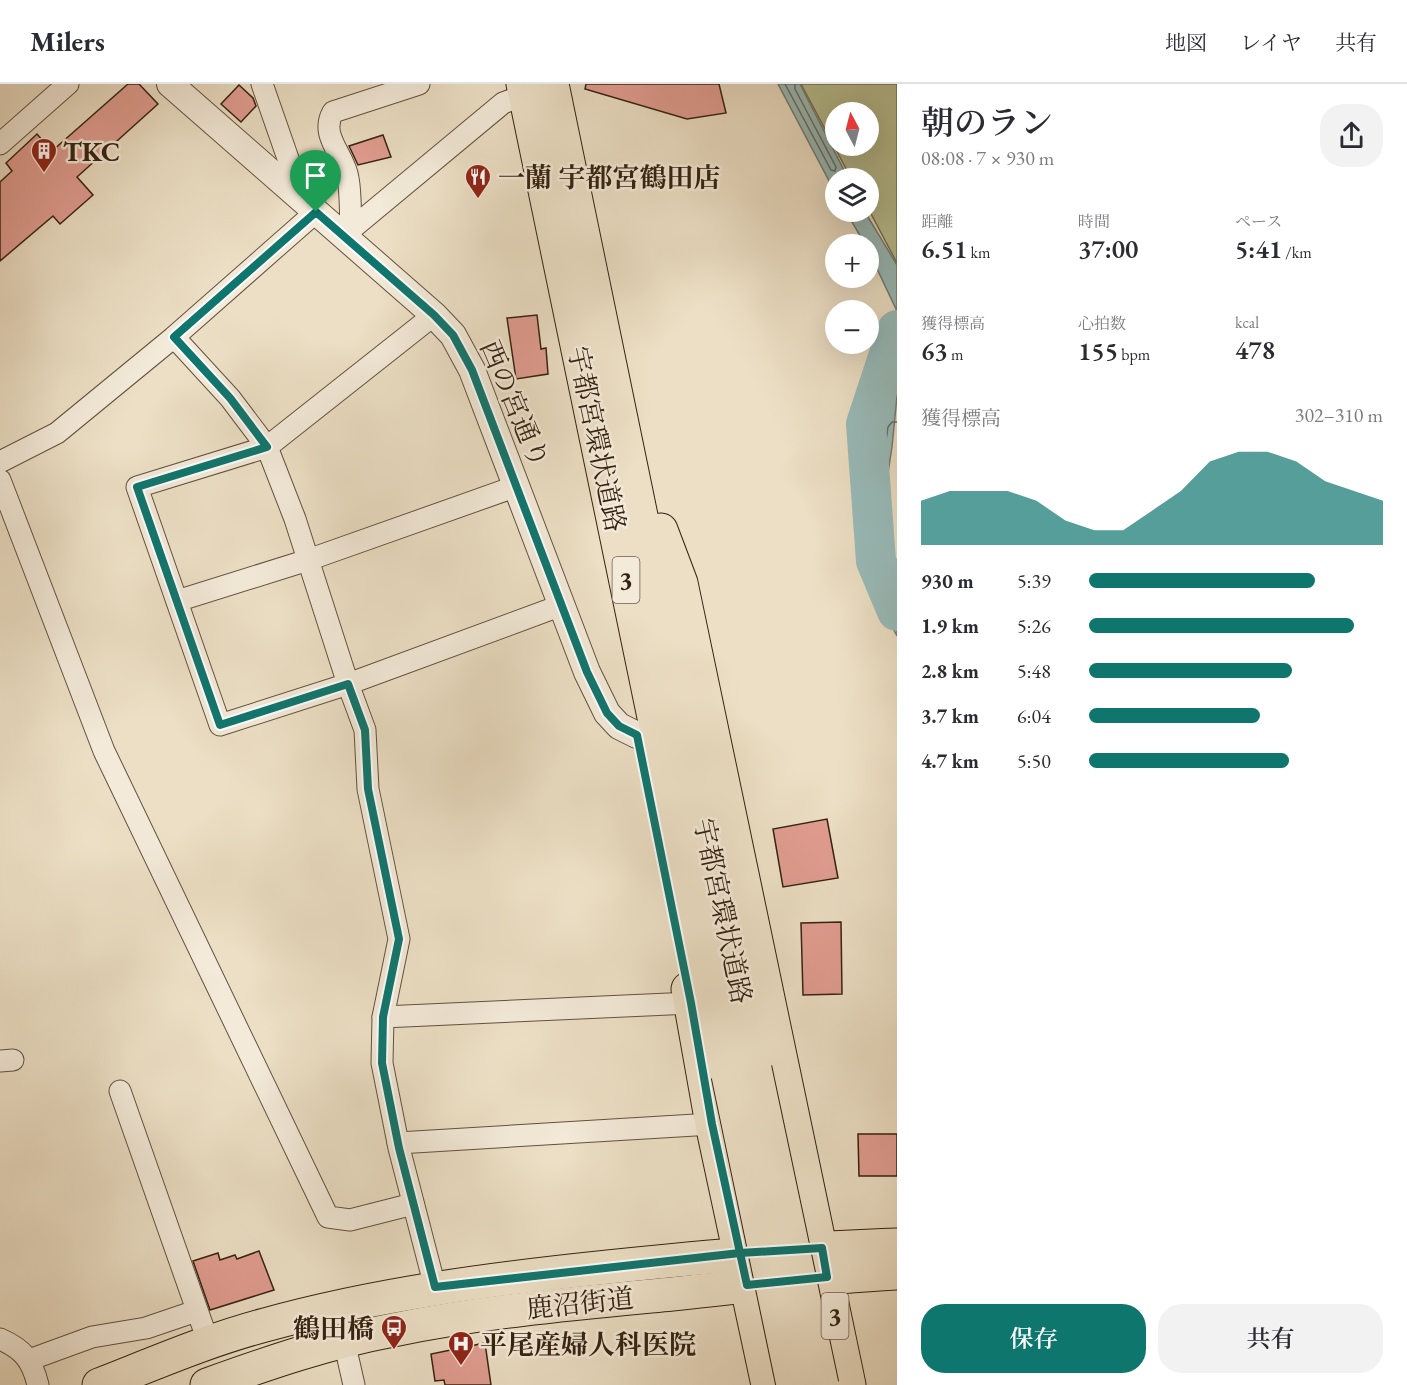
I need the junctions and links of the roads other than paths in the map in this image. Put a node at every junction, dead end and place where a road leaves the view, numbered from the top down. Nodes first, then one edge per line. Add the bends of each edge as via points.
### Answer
1 (68, 84) edge
2 (170, 84) edge
3 (262, 84) edge
4 (419, 84) edge
5 (538, 87) edge
6 (0, 144) edge
7 (293, 191) junction
8 (316, 212) junction
9 (347, 232) junction
10 (434, 315) junction
11 (174, 337) junction
12 (608, 425) junction
13 (267, 447) junction
14 (0, 462) edge
15 (0, 480) edge
16 (517, 486) junction
17 (308, 560) junction
18 (177, 601) junction
19 (562, 605) junction
20 (348, 684) junction
21 (637, 735) junction
22 (691, 1003) junction
23 (383, 1017) junction
24 (742, 1072) junction
25 (120, 1091) dead end
26 (712, 1124) junction
27 (398, 1143) junction
28 (413, 1204) junction
29 (897, 1245) edge
30 (740, 1253) junction
31 (824, 1262) junction
32 (897, 1273) edge
33 (747, 1285) junction
34 (435, 1287) junction
35 (196, 1311) junction
36 (0, 1339) edge
37 (344, 1341) junction
38 (209, 1344) junction
39 (29, 1360) junction
40 (38, 1385) edge
41 (99, 1385) edge
42 (207, 1385) edge
43 (354, 1385) edge
44 (768, 1385) edge
45 (793, 1385) edge
46 (822, 1385) edge
47 (849, 1385) edge

1 - 6 street
2 - 7 street, 西の宮通り
3 - 7 street via 292,170
4 - 9 street via 333,112 328,121 328,130 348,175
5 - 9 street via 503,103
5 - 12 main road, 宇都宮環状道路 / 3
7 - 8 street, 西の宮通り
8 - 9 street, 西の宮通り
8 - 11 street
9 - 10 street, 西の宮通り
10 - 13 street
10 - 16 street, 西の宮通り via 453,335 472,370
11 - 13 street via 230,398
11 - 14 street via 57,433
12 - 21 main road, 3 via 603,534
12 - 24 main road, 宇都宮環状道路 / 3
12 - 31 main road, 3 via 681,583
13 - 17 street
13 - 18 street via 137,487
15 - 28 street via 104,751 328,1217 350,1220
16 - 17 street
16 - 19 street, 西の宮通り
17 - 18 street
17 - 20 street
18 - 20 street via 220,725
19 - 20 street
19 - 21 street, 西の宮通り via 607,713 619,726
20 - 23 street via 365,730 368,789 399,939
21 - 22 main road, 3
22 - 23 street
22 - 26 main road, 3
23 - 27 street via 382,1063
24 - 45 main road, 3, bridge
24 - 46 main road, 3, bridge
25 - 35 street
26 - 27 street
26 - 30 main road, 3
27 - 28 street
28 - 34 street
29 - 31 main road, 鹿沼街道
30 - 31 main road, 鹿沼街道
30 - 33 main road, 3
30 - 34 main road, 鹿沼街道
31 - 32 main road
31 - 33 main road, 鹿沼街道
31 - 47 main road, 3
33 - 37 main road, 鹿沼街道 via 501,1311
33 - 44 main road, 3
34 - 38 main road, 鹿沼街道 via 263,1325
35 - 38 street
35 - 39 street via 146,1328 92,1338
36 - 39 street via 16,1346
37 - 42 main road, 鹿沼街道 via 271,1361
37 - 43 street
38 - 41 main road, 鹿沼街道
39 - 40 street

